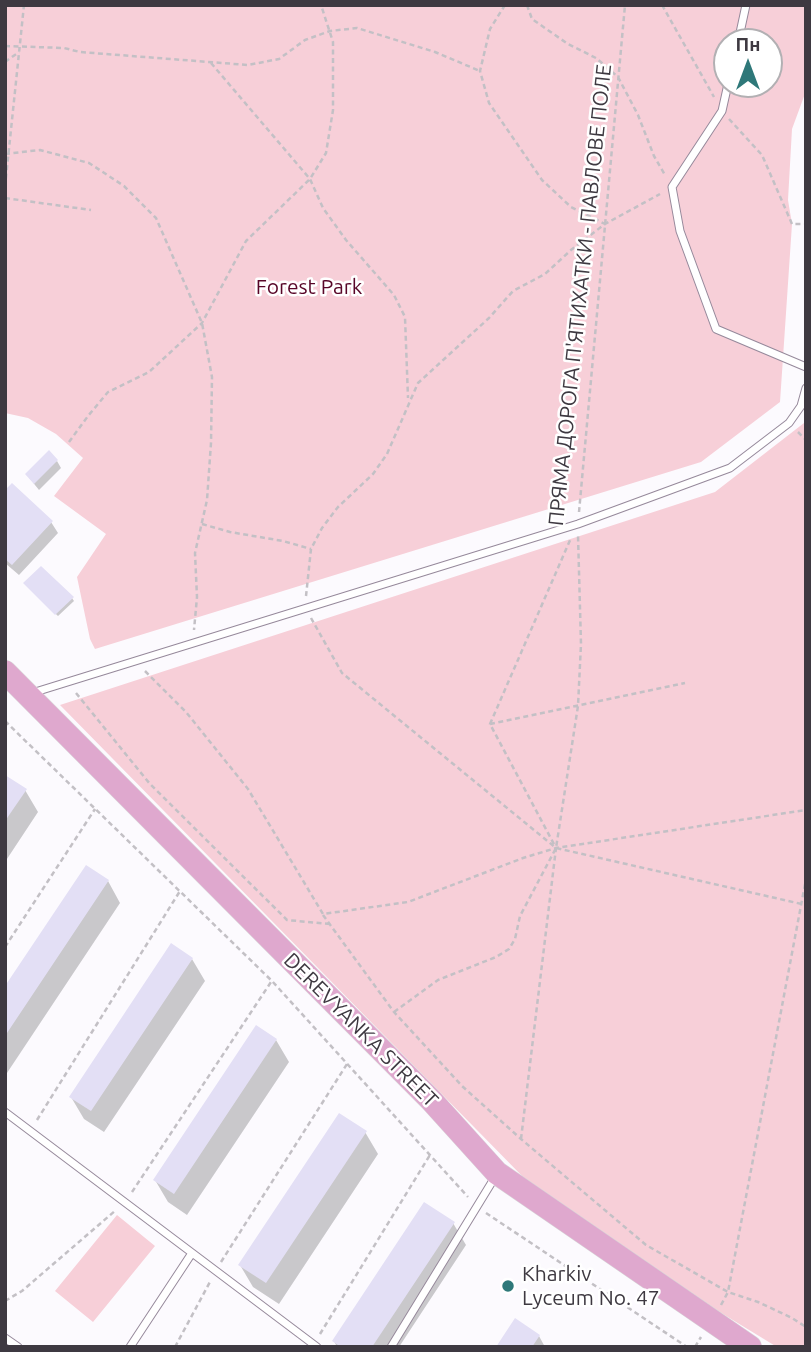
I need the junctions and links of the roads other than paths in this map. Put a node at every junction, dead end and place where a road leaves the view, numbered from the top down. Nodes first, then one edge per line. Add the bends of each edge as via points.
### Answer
1 (746, 5) edge
2 (741, 28) edge
3 (725, 98) edge
4 (806, 368) edge
5 (806, 388) edge
6 (5, 672) edge
7 (28, 694) junction
8 (5, 1112) edge
9 (497, 1173) junction
10 (192, 1253) junction
11 (5, 1338) edge
12 (315, 1346) edge
13 (18, 1347) edge
14 (130, 1347) edge
15 (391, 1347) edge
16 (750, 1347) edge

1 - 2 lane
3 - 4 lane via 722,111 672,187 680,230 716,329
5 - 7 lane via 801,407 789,423 730,468 578,524
6 - 7 main road, DEREVYANKA STREET
7 - 9 main road, DEREVYANKA STREET via 431,1100
8 - 10 lane
9 - 15 lane
9 - 16 main road, DEREVYANKA STREET
10 - 12 lane
10 - 14 lane
11 - 13 lane

